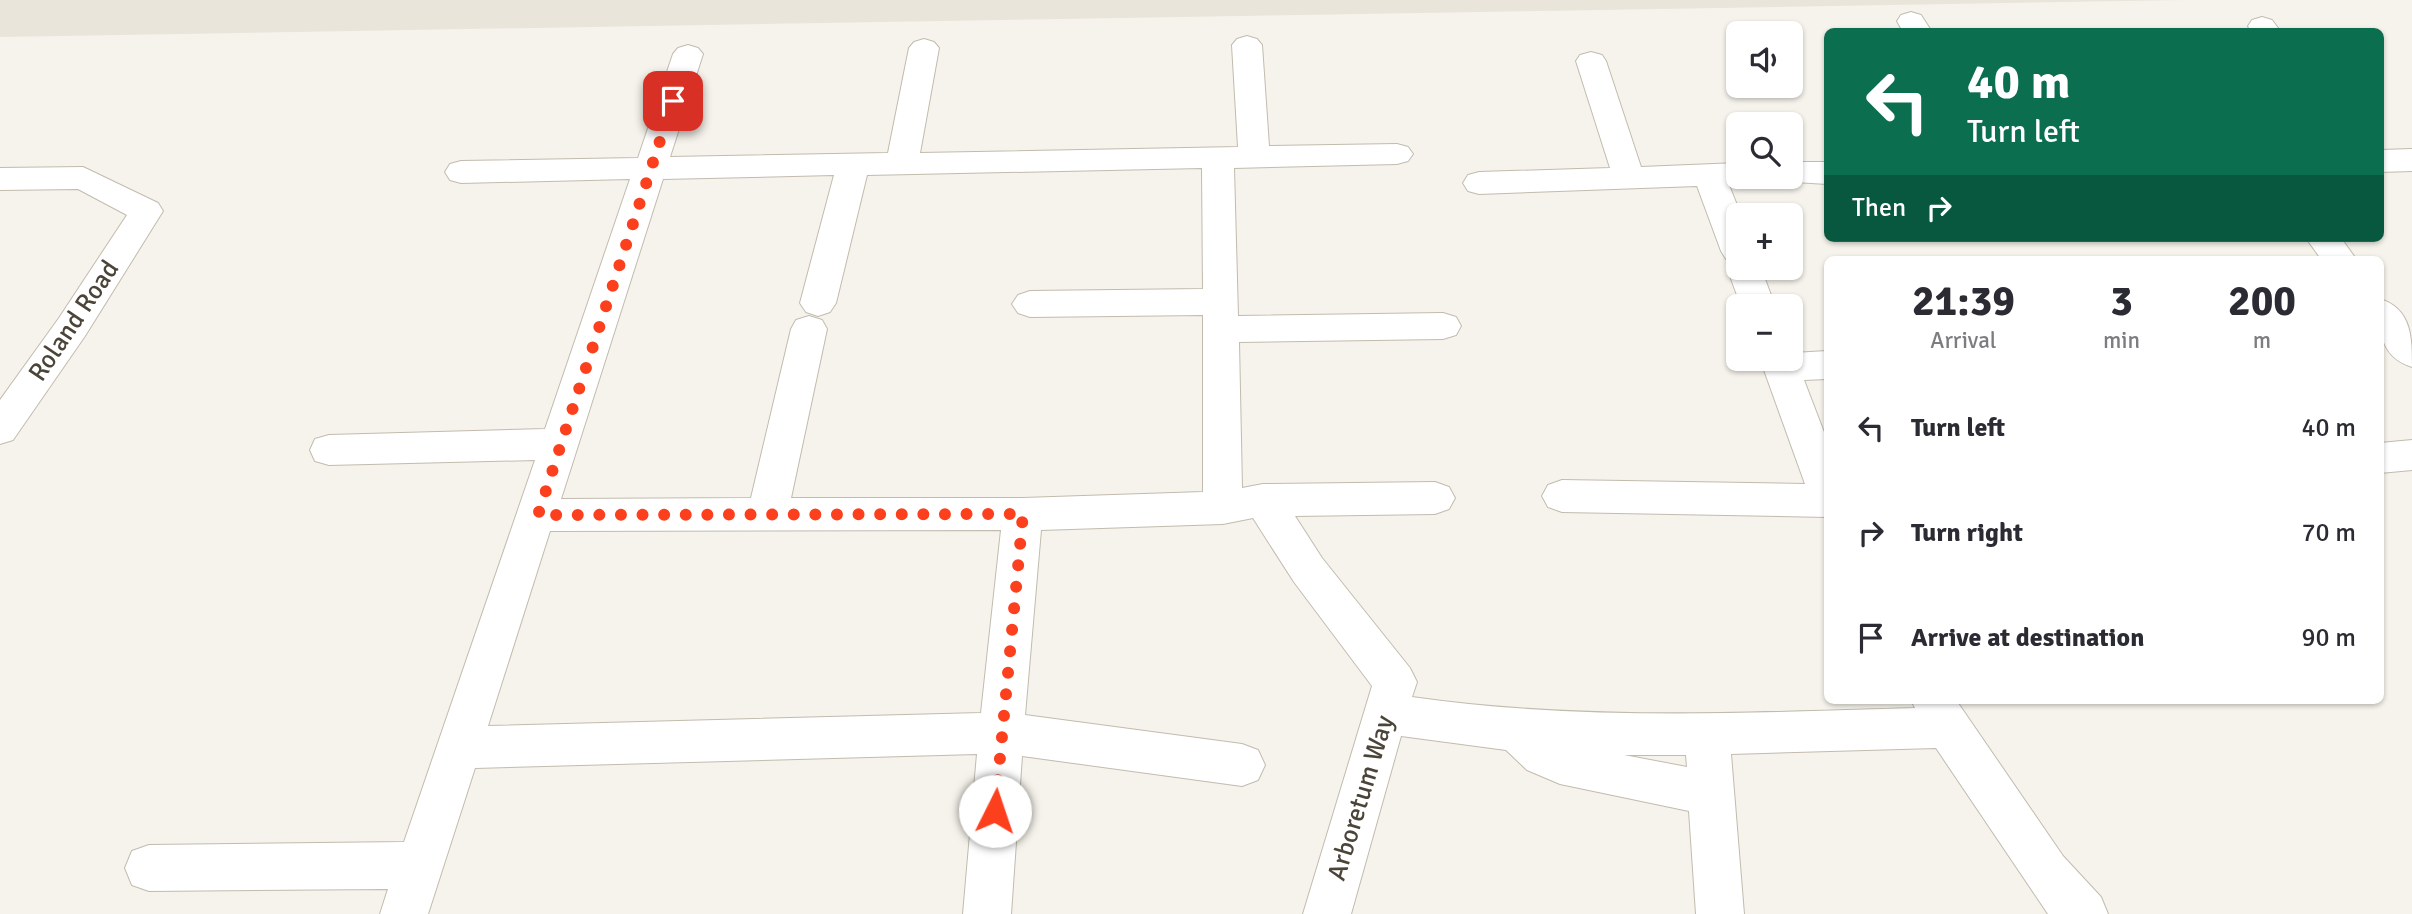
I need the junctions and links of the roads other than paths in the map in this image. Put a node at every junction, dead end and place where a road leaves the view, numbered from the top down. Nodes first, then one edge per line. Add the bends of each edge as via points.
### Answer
1 (1247, 45) dead end
2 (924, 48) dead end
3 (688, 54) dead end
4 (1591, 61) dead end
5 (1396, 154) dead end
6 (1217, 155) junction
7 (1254, 155) junction
8 (2412, 160) edge
9 (2384, 161) edge
10 (902, 163) junction
11 (853, 165) junction
12 (651, 170) junction
13 (461, 172) dead end
14 (1803, 173) edge
15 (1824, 173) edge
16 (1724, 174) edge
17 (1629, 178) junction
18 (0, 179) edge
19 (1479, 183) dead end
20 (1729, 203) edge
21 (2326, 242) edge
22 (2337, 256) edge
23 (1030, 304) dead end
24 (1220, 315) junction
25 (2384, 317) edge
26 (1443, 326) dead end
27 (2412, 353) edge
28 (1803, 364) edge
29 (1824, 365) edge
30 (1782, 371) edge
31 (0, 429) edge
32 (561, 444) junction
33 (329, 450) dead end
34 (2412, 456) edge
35 (2384, 458) edge
36 (1824, 483) edge
37 (1562, 496) dead end
38 (1436, 498) dead end
39 (1263, 499) junction
40 (1824, 500) edge
41 (1223, 508) junction
42 (1023, 514) junction
43 (538, 515) junction
44 (767, 515) junction
45 (1392, 698) junction
46 (1940, 714) edge
47 (1517, 731) junction
48 (1000, 733) junction
49 (1707, 735) junction
50 (460, 748) junction
51 (1242, 765) dead end
52 (1712, 794) junction
53 (421, 864) junction
54 (149, 868) dead end
55 (404, 914) edge
56 (987, 914) edge
57 (1327, 914) edge
58 (1720, 914) edge
59 (2084, 914) edge

1 - 7 street
2 - 10 street
3 - 12 street
4 - 17 street
5 - 7 street
6 - 7 street
6 - 10 street
6 - 24 street
8 - 9 street
10 - 11 street
11 - 12 street
11 - 44 street
12 - 13 street
12 - 32 street
14 - 15 street
16 - 17 street
16 - 20 street
17 - 19 street
18 - 31 street, Roland Road via 83,178 146,211
21 - 22 street
23 - 24 street
24 - 26 street
24 - 41 street
25 - 27 street
28 - 29 street
30 - 36 street
32 - 33 street
32 - 43 street
34 - 35 street
37 - 40 street
38 - 39 street
39 - 41 street
39 - 45 street
41 - 42 street
42 - 44 street
42 - 48 street
43 - 44 street
43 - 50 street
45 - 47 street
45 - 57 street, Arboretum Way
46 - 49 street
46 - 59 street via 2069,903
47 - 49 street
47 - 52 street via 1560,763
48 - 50 street
48 - 51 street
48 - 56 street
49 - 52 street
50 - 53 street
52 - 58 street
53 - 54 street
53 - 55 street

